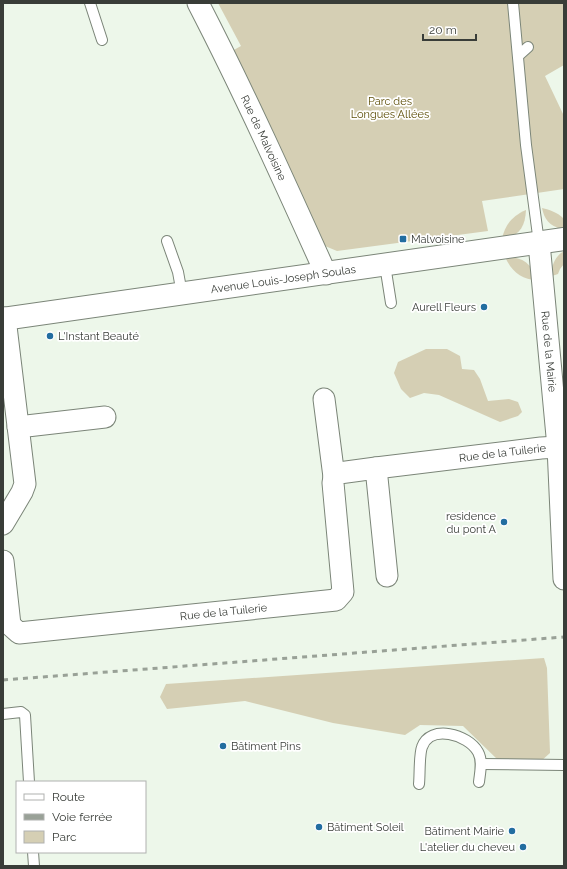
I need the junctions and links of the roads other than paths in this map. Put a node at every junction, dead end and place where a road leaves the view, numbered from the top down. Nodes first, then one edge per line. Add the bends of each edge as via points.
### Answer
1 (90, 3) edge
2 (198, 3) edge
3 (513, 3) edge
4 (102, 40) dead end
5 (528, 47) dead end
6 (518, 56) junction
7 (564, 239) edge
8 (168, 241) dead end
9 (539, 243) junction
10 (385, 265) junction
11 (326, 274) junction
12 (182, 294) junction
13 (391, 303) dead end
14 (4, 319) edge
15 (324, 399) dead end
16 (105, 417) dead end
17 (18, 427) junction
18 (558, 447) junction
19 (376, 468) junction
20 (334, 477) junction
21 (563, 510) edge
22 (3, 524) edge
23 (3, 561) edge
24 (387, 576) dead end
25 (564, 579) edge
26 (3, 714) edge
27 (481, 764) junction
28 (564, 765) edge
29 (29, 781) edge
30 (479, 782) dead end
31 (419, 784) dead end
32 (33, 853) edge
33 (34, 866) edge

1 - 4 lane
2 - 11 street, Rue de Malvoisine via 275,160
3 - 6 lane
5 - 6 lane
6 - 9 lane
7 - 9 main road, Avenue Louis-Joseph Soulas
8 - 12 lane
9 - 10 main road, Avenue Louis-Joseph Soulas
9 - 18 street, Rue de la Mairie
10 - 11 main road, Avenue Louis-Joseph Soulas
10 - 13 lane
11 - 12 main road, Avenue Louis-Joseph Soulas
12 - 14 main road, Avenue Louis-Joseph Soulas
14 - 17 street
15 - 20 street
16 - 17 street
17 - 22 street via 25,484
18 - 19 street, Rue de la Tuilerie
18 - 21 street, Rue de la Mairie
19 - 20 street, Rue de la Tuilerie via 339,473
19 - 24 street
20 - 23 street, Rue de la Tuilerie via 343,592 336,600 19,633 10,625
21 - 25 street, Rue de la Mairie
26 - 29 lane via 21,712 25,715
27 - 28 lane
27 - 30 lane
27 - 31 lane via 477,750 463,738 443,734 433,736 422,748
32 - 33 lane

